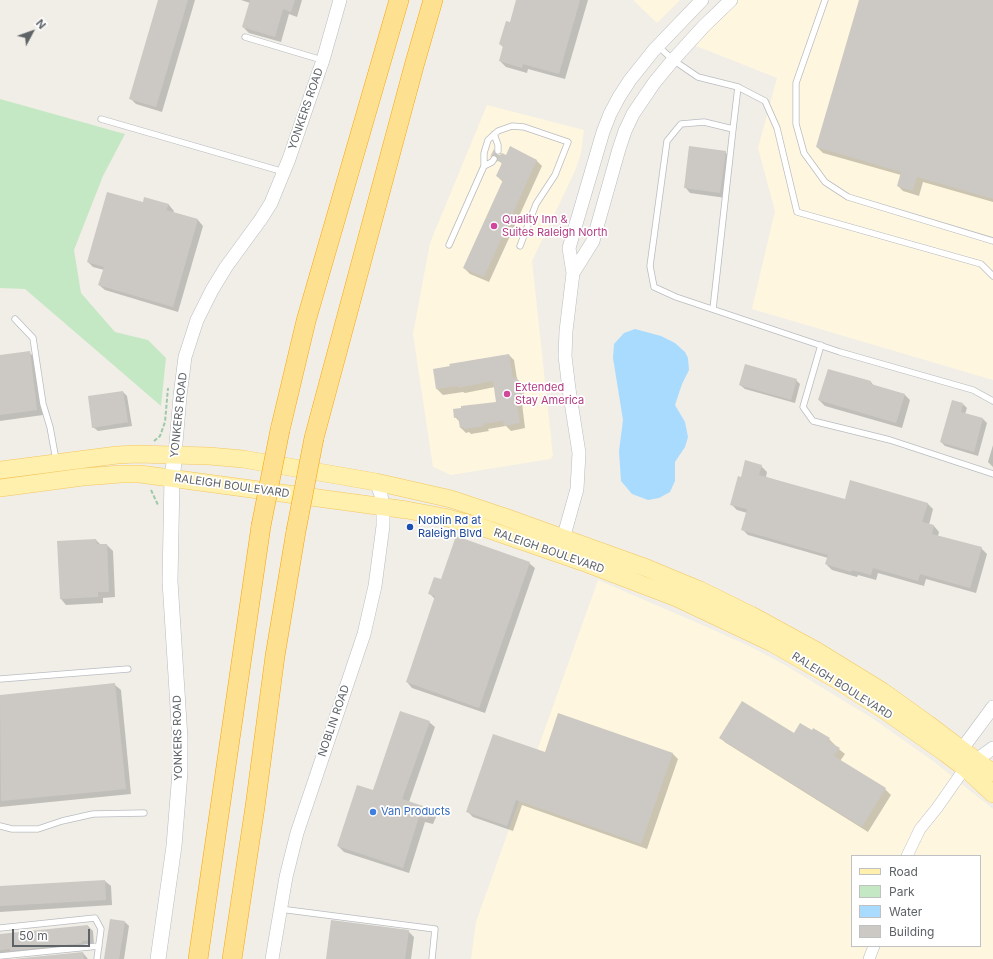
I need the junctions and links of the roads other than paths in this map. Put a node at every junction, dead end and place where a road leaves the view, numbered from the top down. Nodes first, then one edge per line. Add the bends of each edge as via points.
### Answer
1 (340, 0) edge
2 (385, 0) edge
3 (400, 0) edge
4 (433, 0) edge
5 (443, 0) edge
6 (702, 0) edge
7 (731, 0) edge
8 (825, 0) edge
9 (389, 36) junction
10 (245, 37) dead end
11 (658, 46) junction
12 (323, 60) junction
13 (673, 60) junction
14 (414, 66) junction
15 (738, 87) junction
16 (101, 119) dead end
17 (733, 129) junction
18 (494, 134) junction
19 (498, 151) dead end
20 (494, 159) dead end
21 (484, 166) junction
22 (284, 172) junction
23 (993, 241) edge
24 (449, 245) dead end
25 (520, 246) dead end
26 (573, 273) junction
27 (993, 276) edge
28 (713, 309) junction
29 (15, 319) dead end
30 (821, 345) junction
31 (993, 401) edge
32 (175, 455) junction
33 (57, 463) junction
34 (0, 470) edge
35 (993, 474) edge
36 (172, 478) junction
37 (376, 482) junction
38 (0, 488) edge
39 (383, 507) junction
40 (564, 538) junction
41 (558, 554) junction
42 (128, 669) dead end
43 (0, 680) edge
44 (993, 707) edge
45 (993, 748) edge
46 (962, 749) junction
47 (971, 765) junction
48 (993, 773) edge
49 (993, 794) edge
50 (144, 813) dead end
51 (0, 826) edge
52 (907, 855) edge
53 (280, 909) junction
54 (0, 928) edge
55 (98, 946) junction
56 (874, 947) edge
57 (0, 956) edge
58 (97, 959) edge
59 (158, 959) edge
60 (198, 959) edge
61 (232, 959) edge
62 (272, 959) edge
63 (432, 959) edge
64 (869, 959) edge

1 - 12 street, YONKERS ROAD
2 - 9 highway
3 - 9 highway
4 - 14 highway
5 - 14 highway
6 - 11 street
7 - 13 street
8 - 23 lane via 796,83 796,124 804,153 825,182 848,197
9 - 60 highway, bridge via 308,314 260,526
10 - 12 lane
11 - 13 lane
11 - 26 street via 626,86 603,132 569,248
12 - 22 street, YONKERS ROAD
13 - 15 lane via 698,77
13 - 26 street via 643,98 625,131 593,241
14 - 61 highway, bridge via 314,438 275,656
15 - 17 lane
15 - 27 lane via 765,101 778,128 796,212 981,264
16 - 22 lane
17 - 28 lane
17 - 28 lane via 704,122 681,124 667,141 650,266 654,287
18 - 19 lane
18 - 21 lane via 485,147
18 - 25 lane via 512,126 524,127 568,142 555,175 536,204
20 - 21 lane
21 - 24 lane
22 - 32 street, YONKERS ROAD via 271,203 226,267 197,320 185,356
26 - 40 street via 565,356 579,453 578,489
28 - 30 lane
29 - 33 lane via 33,338 43,404
30 - 31 lane via 973,390
30 - 35 lane via 803,407 813,421 890,440
32 - 33 main road, RALEIGH BOULEVARD via 117,455
32 - 36 main road, YONKERS ROAD
32 - 37 main road, RALEIGH BOULEVARD via 243,459
33 - 34 main road, RALEIGH BOULEVARD
36 - 38 main road, RALEIGH BOULEVARD via 140,474 107,474
36 - 39 main road, RALEIGH BOULEVARD
36 - 59 main road, YONKERS ROAD via 170,581 180,731 180,772 174,846
37 - 39 street, NOBLIN ROAD
37 - 40 main road, RALEIGH BOULEVARD via 451,499
39 - 41 main road, RALEIGH BOULEVARD via 426,513 463,522
39 - 53 street, NOBLIN ROAD via 375,586 364,634 305,805
40 - 41 street
40 - 46 main road, RALEIGH BOULEVARD via 648,568 751,615 852,672
41 - 47 main road, RALEIGH BOULEVARD via 677,598 772,643 837,680
42 - 43 lane
44 - 46 street
45 - 47 street
46 - 47 main road, RALEIGH BOULEVARD
47 - 48 main road, RALEIGH BOULEVARD
47 - 49 main road, RALEIGH BOULEVARD
47 - 52 street via 920,829
50 - 51 lane via 93,814 38,829 12,829
53 - 62 street, NOBLIN ROAD
53 - 63 lane via 436,929
54 - 55 lane via 95,918 101,929
55 - 57 lane
55 - 58 lane
56 - 64 street

